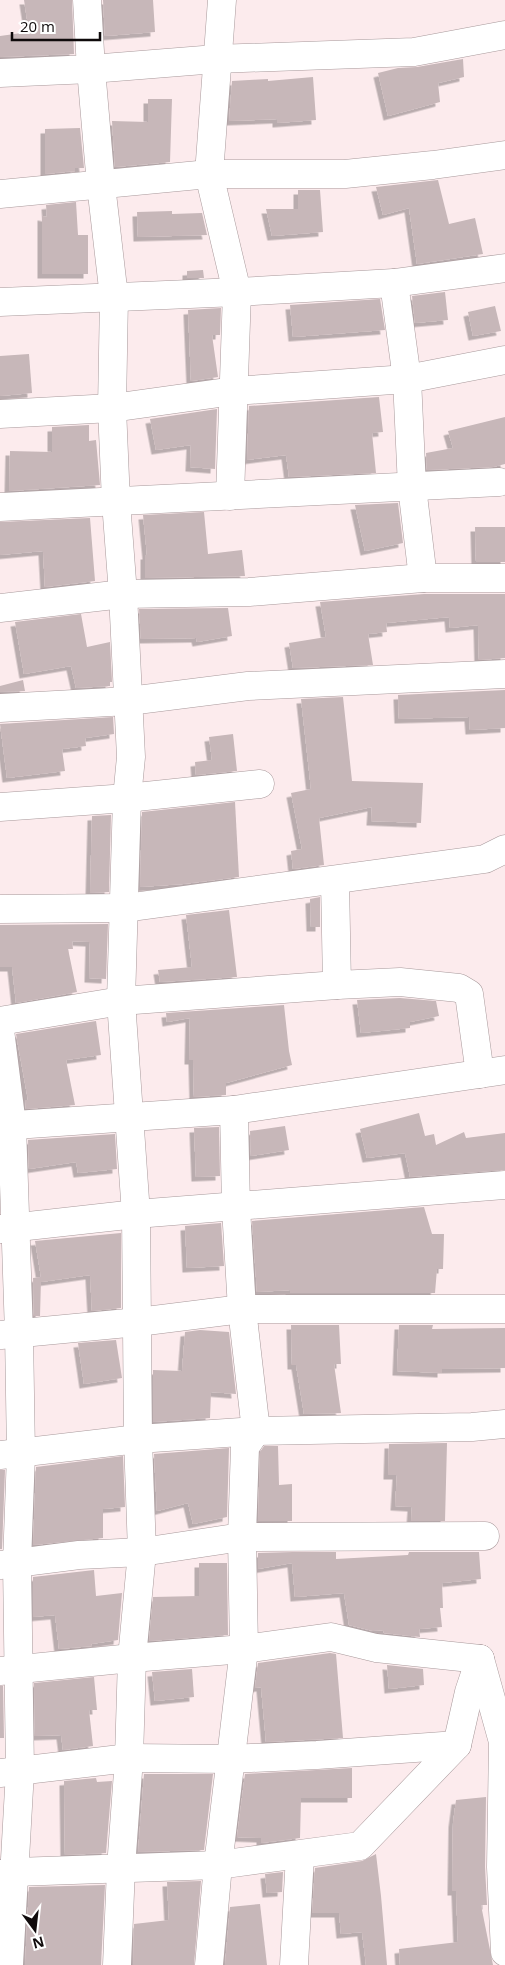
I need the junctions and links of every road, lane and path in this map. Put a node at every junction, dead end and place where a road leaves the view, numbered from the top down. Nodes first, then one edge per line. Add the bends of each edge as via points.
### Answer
1 (88, 0) edge
2 (222, 0) edge
3 (505, 35) edge
4 (216, 59) junction
5 (91, 69) junction
6 (0, 73) edge
7 (505, 155) edge
8 (209, 174) junction
9 (101, 185) junction
10 (0, 194) edge
11 (505, 268) edge
12 (394, 283) junction
13 (237, 292) junction
14 (114, 298) junction
15 (0, 302) edge
16 (505, 360) edge
17 (407, 379) junction
18 (234, 391) junction
19 (112, 408) junction
20 (0, 414) edge
21 (498, 482) dead end
22 (412, 487) junction
23 (230, 496) junction
24 (116, 502) junction
25 (0, 507) edge
26 (423, 578) junction
27 (505, 578) edge
28 (123, 594) junction
29 (0, 608) edge
30 (505, 674) edge
31 (129, 702) junction
32 (0, 708) edge
33 (260, 784) dead end
34 (127, 798) junction
35 (0, 807) edge
36 (505, 849) edge
37 (335, 881) junction
38 (0, 908) edge
39 (125, 908) junction
40 (337, 984) junction
41 (121, 1001) junction
42 (0, 1021) edge
43 (0, 1030) edge
44 (492, 1072) edge
45 (234, 1110) junction
46 (130, 1117) junction
47 (6, 1126) edge
48 (505, 1185) edge
49 (236, 1208) junction
50 (136, 1214) junction
51 (7, 1228) edge
52 (242, 1309) junction
53 (505, 1310) edge
54 (138, 1322) junction
55 (10, 1334) edge
56 (505, 1424) edge
57 (256, 1431) junction
58 (138, 1440) junction
59 (11, 1455) edge
60 (242, 1536) junction
61 (485, 1536) dead end
62 (142, 1552) junction
63 (8, 1564) edge
64 (244, 1649) junction
65 (132, 1658) junction
66 (480, 1659) junction
67 (8, 1670) edge
68 (457, 1744) junction
69 (129, 1758) junction
70 (230, 1759) junction
71 (10, 1772) edge
72 (300, 1855) junction
73 (218, 1865) junction
74 (121, 1868) junction
75 (7, 1873) edge
76 (505, 1952) edge
77 (9, 1965) edge
78 (117, 1965) edge
79 (209, 1965) edge
80 (294, 1965) edge

1 - 5 street
2 - 4 street
3 - 4 street via 414,52
4 - 5 street
4 - 8 street
5 - 6 street
5 - 9 street
7 - 8 street via 344,174
8 - 9 street
8 - 13 street
9 - 10 street
9 - 14 street
11 - 12 street
12 - 13 street
12 - 17 street
13 - 14 street
13 - 18 street
14 - 15 street
14 - 19 street
16 - 17 street
17 - 18 street
17 - 22 street
18 - 19 street
18 - 23 street
19 - 20 street
19 - 24 street
21 - 22 street
22 - 23 street
22 - 26 street
23 - 24 street
24 - 25 street
24 - 28 street
26 - 27 street
26 - 28 street via 249,592
28 - 29 street
28 - 31 street
30 - 31 street via 248,686
31 - 32 street
31 - 34 street via 131,757
33 - 34 street
34 - 35 street
34 - 39 street
36 - 37 street via 485,859
37 - 39 street
37 - 40 street
38 - 39 street
39 - 41 street
40 - 41 street
40 - 44 street via 400,982 459,988 469,994
41 - 42 street
41 - 46 street
43 - 47 street
44 - 45 street
45 - 46 street
45 - 49 street
46 - 47 street
46 - 50 street
47 - 51 street
48 - 49 street
49 - 50 street
49 - 52 street
50 - 51 street
50 - 54 street
51 - 55 street
52 - 53 street
52 - 54 street
52 - 57 street
54 - 55 street
54 - 58 street
55 - 59 street
56 - 57 street
57 - 58 street
57 - 60 street via 245,1447
58 - 59 street
58 - 62 street
59 - 63 street
60 - 61 street
60 - 62 street
60 - 64 street
62 - 63 street via 79,1555
62 - 65 street
63 - 67 street
64 - 65 street
64 - 66 street via 331,1637 376,1648
64 - 70 street
65 - 67 street
65 - 69 street
66 - 68 street
66 - 76 street via 503,1742 501,1867
67 - 71 street
68 - 70 street
68 - 72 street via 360,1846
69 - 70 street
69 - 71 street
69 - 74 street
70 - 73 street
71 - 75 street
72 - 73 street
72 - 80 street
73 - 74 street
73 - 79 street
74 - 75 street
74 - 78 street
75 - 77 street

